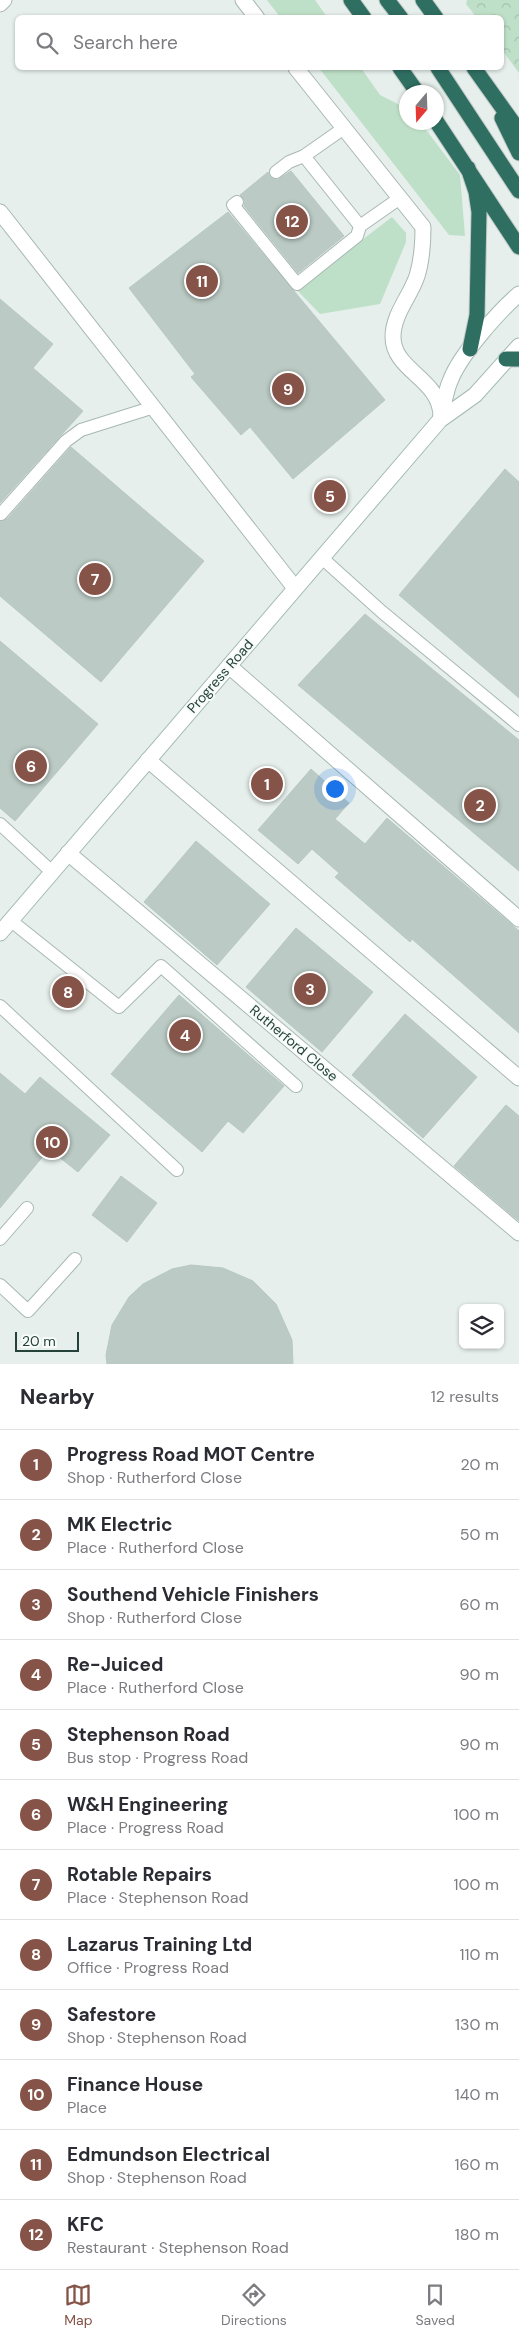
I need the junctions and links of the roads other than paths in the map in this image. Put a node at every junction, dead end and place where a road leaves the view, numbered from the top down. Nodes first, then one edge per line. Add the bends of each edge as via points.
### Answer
1 (4, 0) edge
2 (243, 0) edge
3 (351, 0) edge
4 (388, 0) edge
5 (423, 0) edge
6 (0, 4) edge
7 (255, 15) edge
8 (362, 15) edge
9 (399, 15) edge
10 (434, 15) edge
11 (298, 70) edge
12 (401, 70) edge
13 (439, 70) edge
14 (476, 70) edge
15 (412, 85) edge
16 (490, 88) junction
17 (344, 128) junction
18 (442, 130) edge
19 (519, 131) edge
20 (519, 153) edge
21 (304, 156) junction
22 (468, 168) junction
23 (276, 172) dead end
24 (519, 191) edge
25 (400, 198) junction
26 (237, 202) dead end
27 (0, 212) edge
28 (360, 226) junction
29 (519, 247) edge
30 (519, 294) edge
31 (519, 346) edge
32 (470, 349) junction
33 (513, 359) edge
34 (456, 368) junction
35 (416, 375) junction
36 (154, 407) junction
37 (440, 420) junction
38 (1, 514) edge
39 (322, 558) junction
40 (295, 588) junction
41 (229, 666) junction
42 (519, 725) edge
43 (148, 760) junction
44 (0, 824) edge
45 (68, 853) junction
46 (52, 872) junction
47 (519, 919) edge
48 (10, 920) junction
49 (0, 933) edge
50 (0, 1006) edge
51 (519, 1078) edge
52 (296, 1086) dead end
53 (177, 1170) dead end
54 (27, 1208) dead end
55 (519, 1233) edge
56 (0, 1239) edge
57 (76, 1259) dead end
58 (0, 1285) edge

1 - 6 street
2 - 7 street
3 - 8 highway
4 - 9 highway
5 - 10 highway
11 - 17 street
12 - 15 highway
13 - 24 highway
14 - 16 highway
16 - 19 highway
16 - 20 highway
17 - 21 lane
17 - 25 street
18 - 22 highway
21 - 23 lane
21 - 28 lane
22 - 29 highway
22 - 32 highway via 479,212 476,315
25 - 28 lane
25 - 35 street via 423,227 417,277 398,312 393,338 398,352
26 - 28 lane via 233,205 297,284 357,236
27 - 36 street
30 - 32 street, Progress Road
31 - 33 street, Progress Road
32 - 34 street, Progress Road
33 - 37 street, Progress Road via 475,395
34 - 35 street via 440,380 425,380
34 - 37 street, Progress Road
35 - 37 street via 436,395 441,408
36 - 38 lane via 81,430 66,441
36 - 40 street
37 - 39 street, Progress Road
39 - 40 street, Progress Road
39 - 42 lane
40 - 41 street, Progress Road
41 - 43 street, Progress Road
41 - 47 street
43 - 45 street, Progress Road
43 - 51 street
44 - 46 lane
45 - 46 street, Progress Road
45 - 55 street, Rutherford Close
46 - 48 street, Progress Road
48 - 49 street, Progress Road
48 - 52 lane via 119,1007 160,966
50 - 53 lane
54 - 56 lane
57 - 58 lane via 28,1311

